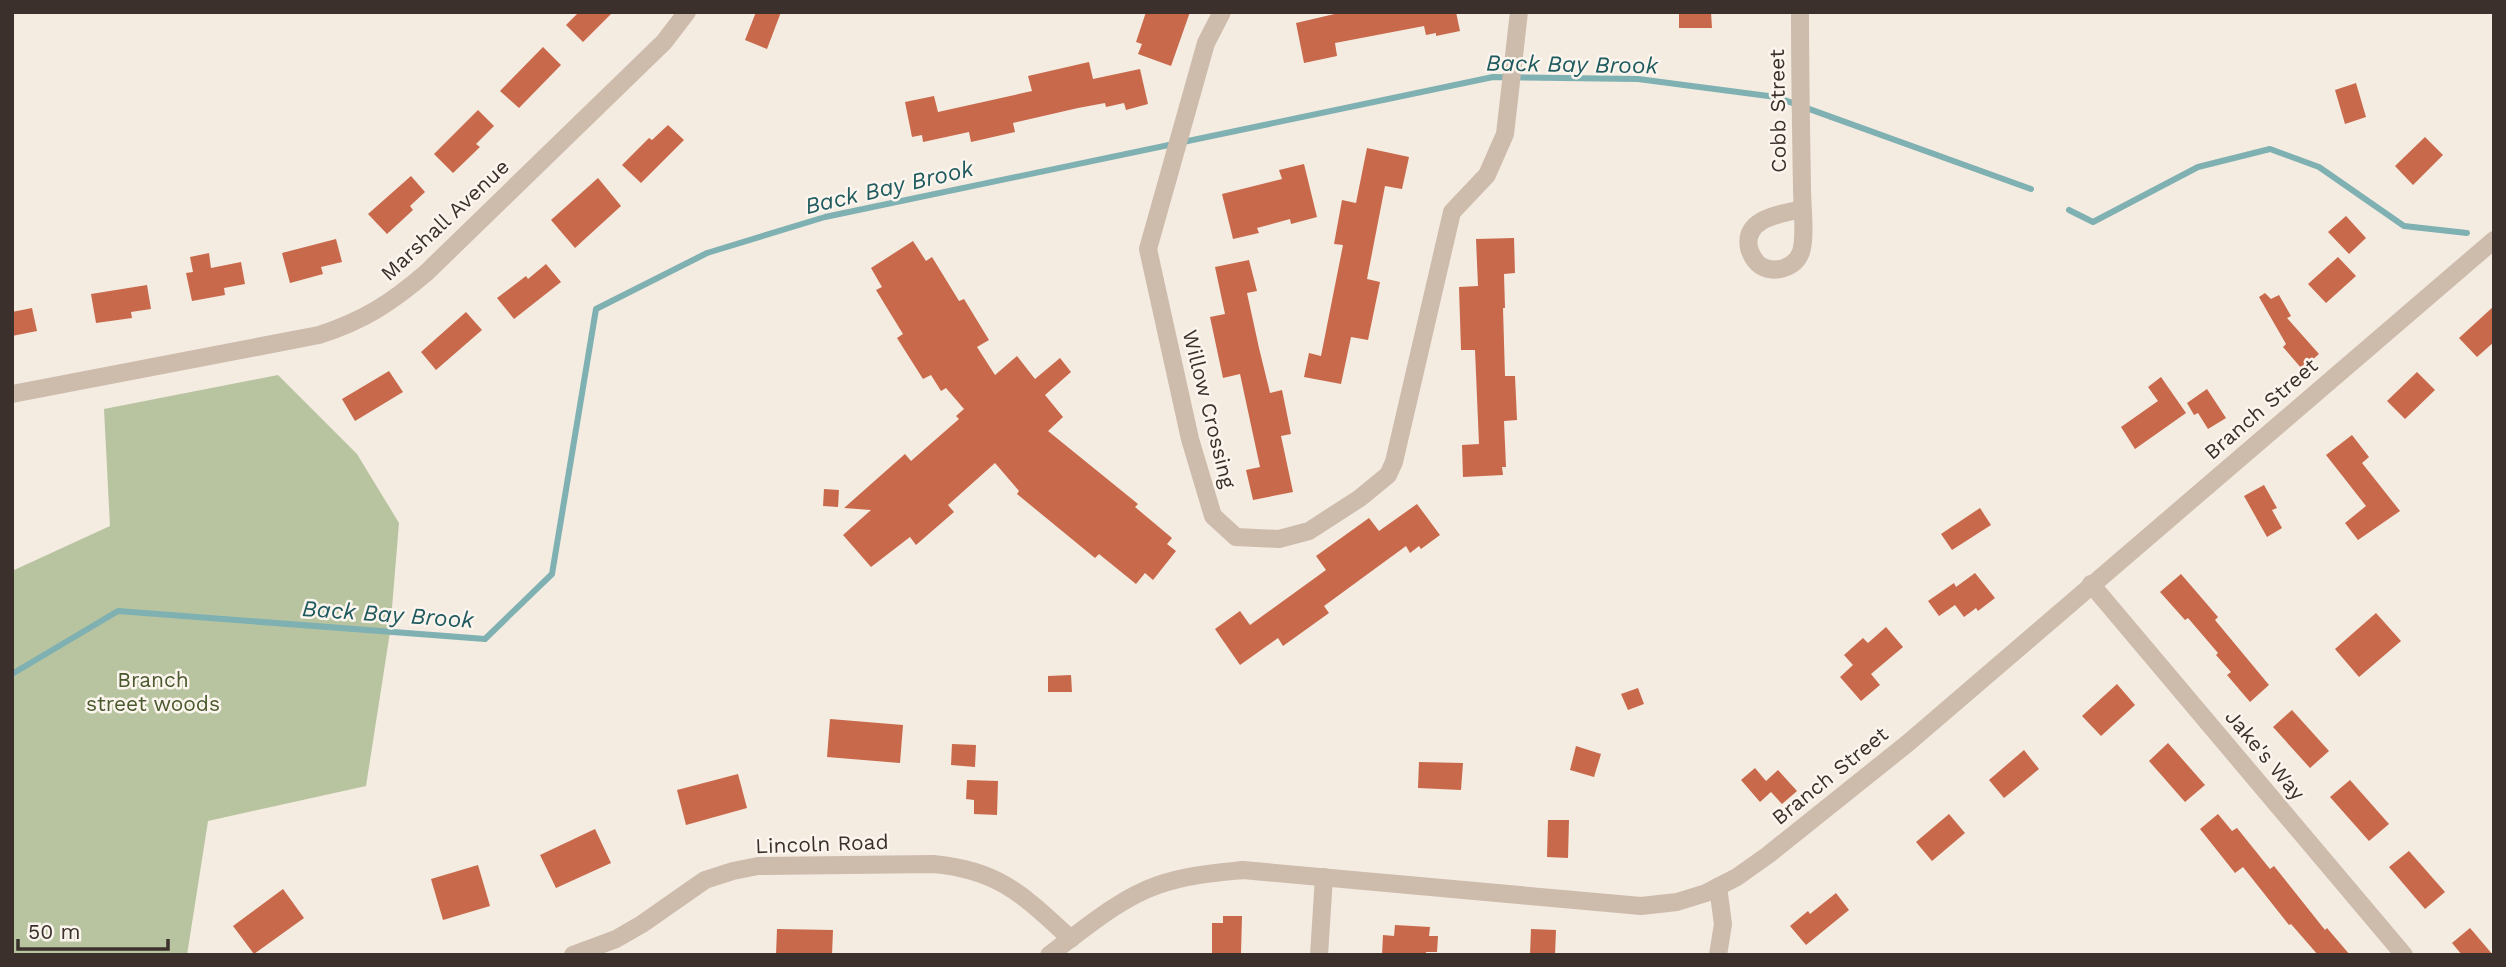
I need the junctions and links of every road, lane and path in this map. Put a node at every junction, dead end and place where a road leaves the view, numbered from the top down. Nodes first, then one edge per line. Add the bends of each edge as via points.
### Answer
1 (687, 12) edge
2 (1222, 12) edge
3 (1519, 12) edge
4 (1800, 12) edge
5 (1802, 209) dead end
6 (2494, 240) edge
7 (12, 394) edge
8 (2091, 584) junction
9 (1324, 877) junction
10 (1718, 887) junction
11 (1071, 939) junction
12 (572, 955) edge
13 (1049, 955) edge
14 (1319, 955) edge
15 (1718, 955) edge
16 (2404, 955) edge

1 - 7 street, Marshall Avenue via 664,42 426,272 372,314 319,335
2 - 3 street, Willow Crossing via 1206,43 1148,249 1190,439 1213,516 1236,537 1279,540 1309,531 1360,498 1388,475 1394,462 1452,212 1487,175 1505,134
4 - 5 street, Cobb Street
6 - 8 street, Branch Street
8 - 10 street, Branch Street via 1908,743 1752,868
8 - 16 street, Jake's Way
9 - 10 street, Branch Street via 1641,906 1676,902
9 - 11 street, Branch Street via 1243,870 1197,874 1143,891
9 - 14 street
10 - 15 street via 1723,924
11 - 12 street, Lincoln Road via 1010,885 958,866 758,866 705,880 616,939
11 - 13 street, Branch Street

